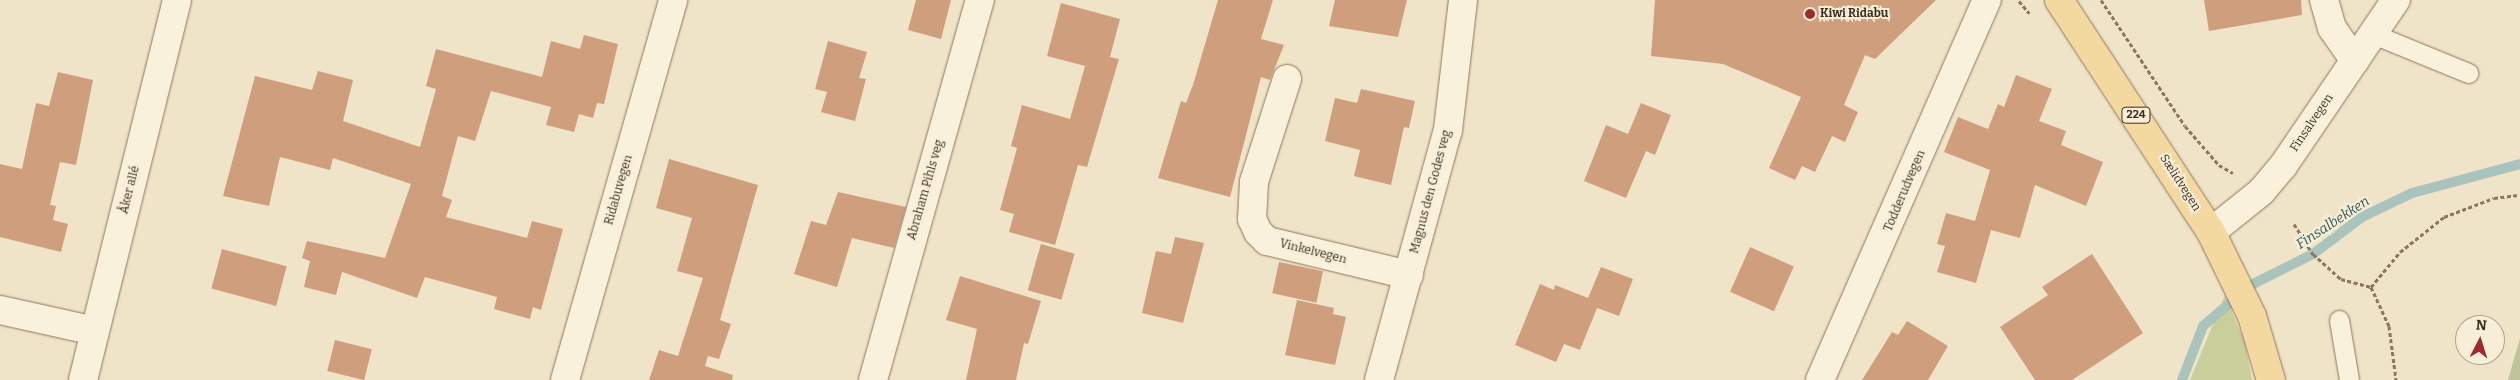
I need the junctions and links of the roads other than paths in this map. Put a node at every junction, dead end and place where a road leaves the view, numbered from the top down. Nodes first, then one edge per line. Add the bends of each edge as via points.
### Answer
1 (177, 0) edge
2 (673, 0) edge
3 (980, 0) edge
4 (1462, 0) edge
5 (1987, 0) edge
6 (2059, 0) edge
7 (2324, 0) edge
8 (2396, 0) edge
9 (2373, 34) junction
10 (2355, 61) junction
11 (2468, 73) dead end
12 (1287, 79) dead end
13 (2211, 232) junction
14 (1409, 275) junction
15 (0, 310) edge
16 (2339, 320) dead end
17 (95, 331) junction
18 (83, 380) edge
19 (565, 380) edge
20 (873, 380) edge
21 (1379, 380) edge
22 (1820, 380) edge
23 (2271, 380) edge
24 (2348, 380) edge

1 - 17 street, Åker allé
2 - 19 street, Ridabuvegen
3 - 20 street, Abraham Pihls veg
4 - 14 street, Magnus den Godes veg via 1448,130
5 - 22 street, Todderudvegen
6 - 13 main road, Sælidvegen / 224
7 - 10 street via 2332,28
8 - 9 street, Finsalvegen
9 - 10 street, Finsalvegen
9 - 11 lane
10 - 13 street, Finsalvegen via 2278,172 2261,192
12 - 14 street, Vinkelvegen via 1254,182 1252,219 1258,232 1267,241
13 - 23 main road, Sælidvegen / 224 via 2233,271 2252,316
14 - 21 street, Magnus den Godes veg
15 - 17 street
16 - 24 lane
17 - 18 street, Åker allé

